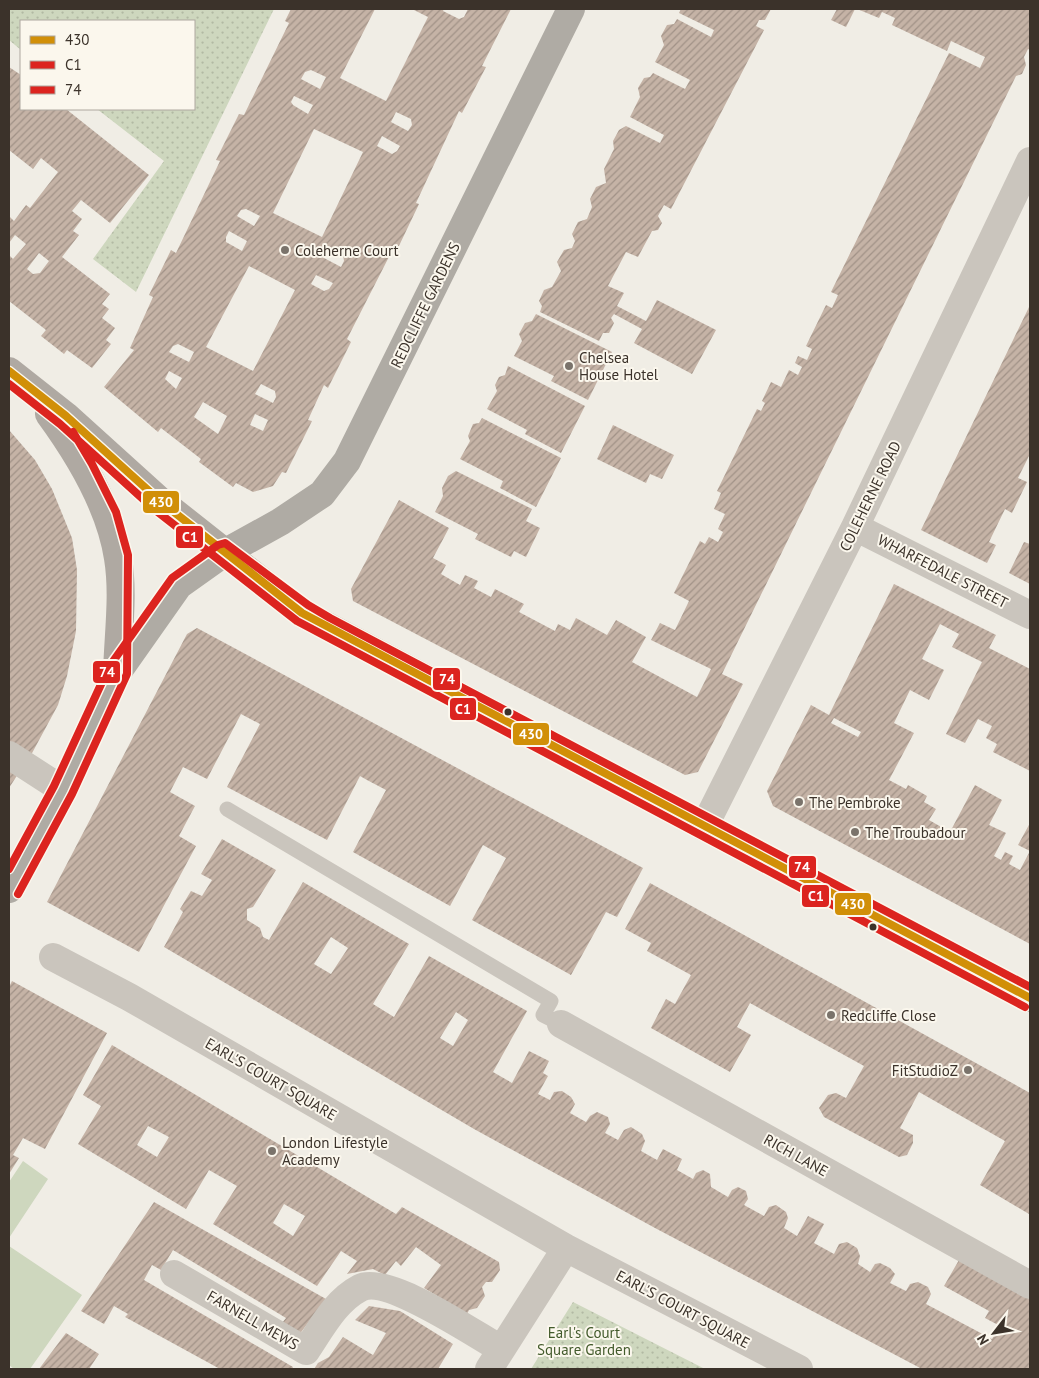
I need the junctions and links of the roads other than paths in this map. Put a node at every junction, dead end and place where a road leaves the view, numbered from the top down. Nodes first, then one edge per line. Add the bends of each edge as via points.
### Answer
1 (571, 9) edge
2 (1030, 161) edge
3 (17, 377) edge
4 (855, 527) junction
5 (224, 553) junction
6 (1030, 615) edge
7 (117, 673) junction
8 (9, 755) edge
9 (63, 790) junction
10 (227, 808) dead end
11 (704, 827) junction
12 (9, 888) edge
13 (53, 957) dead end
14 (1030, 998) edge
15 (561, 1024) joint
16 (566, 1248) junction
17 (174, 1274) dead end
18 (1030, 1285) edge
19 (495, 1359) edge
20 (799, 1369) edge

1 - 5 highway, REDCLIFFE GARDENS via 347,461 322,494
2 - 4 street, COLEHERNE ROAD
3 - 5 main road via 66,416 148,492
3 - 7 main road via 65,439 107,516 118,558
4 - 6 street, WHARFEDALE STREET
4 - 11 street, COLEHERNE ROAD
5 - 7 highway, REDCLIFFE GARDENS via 179,585
5 - 11 main road via 325,627
7 - 9 highway, REDCLIFFE GARDENS
8 - 9 street
9 - 12 highway, REDCLIFFE GARDENS
10 - 15 lane via 551,1001 543,1015
11 - 14 main road
13 - 16 street, EARL'S COURT SQUARE via 129,997
15 - 18 street, RICH LANE
16 - 19 street
16 - 20 street, EARL'S COURT SQUARE
17 - 19 street, FARNELL MEWS via 306,1351 335,1308 348,1295 362,1286 399,1291

